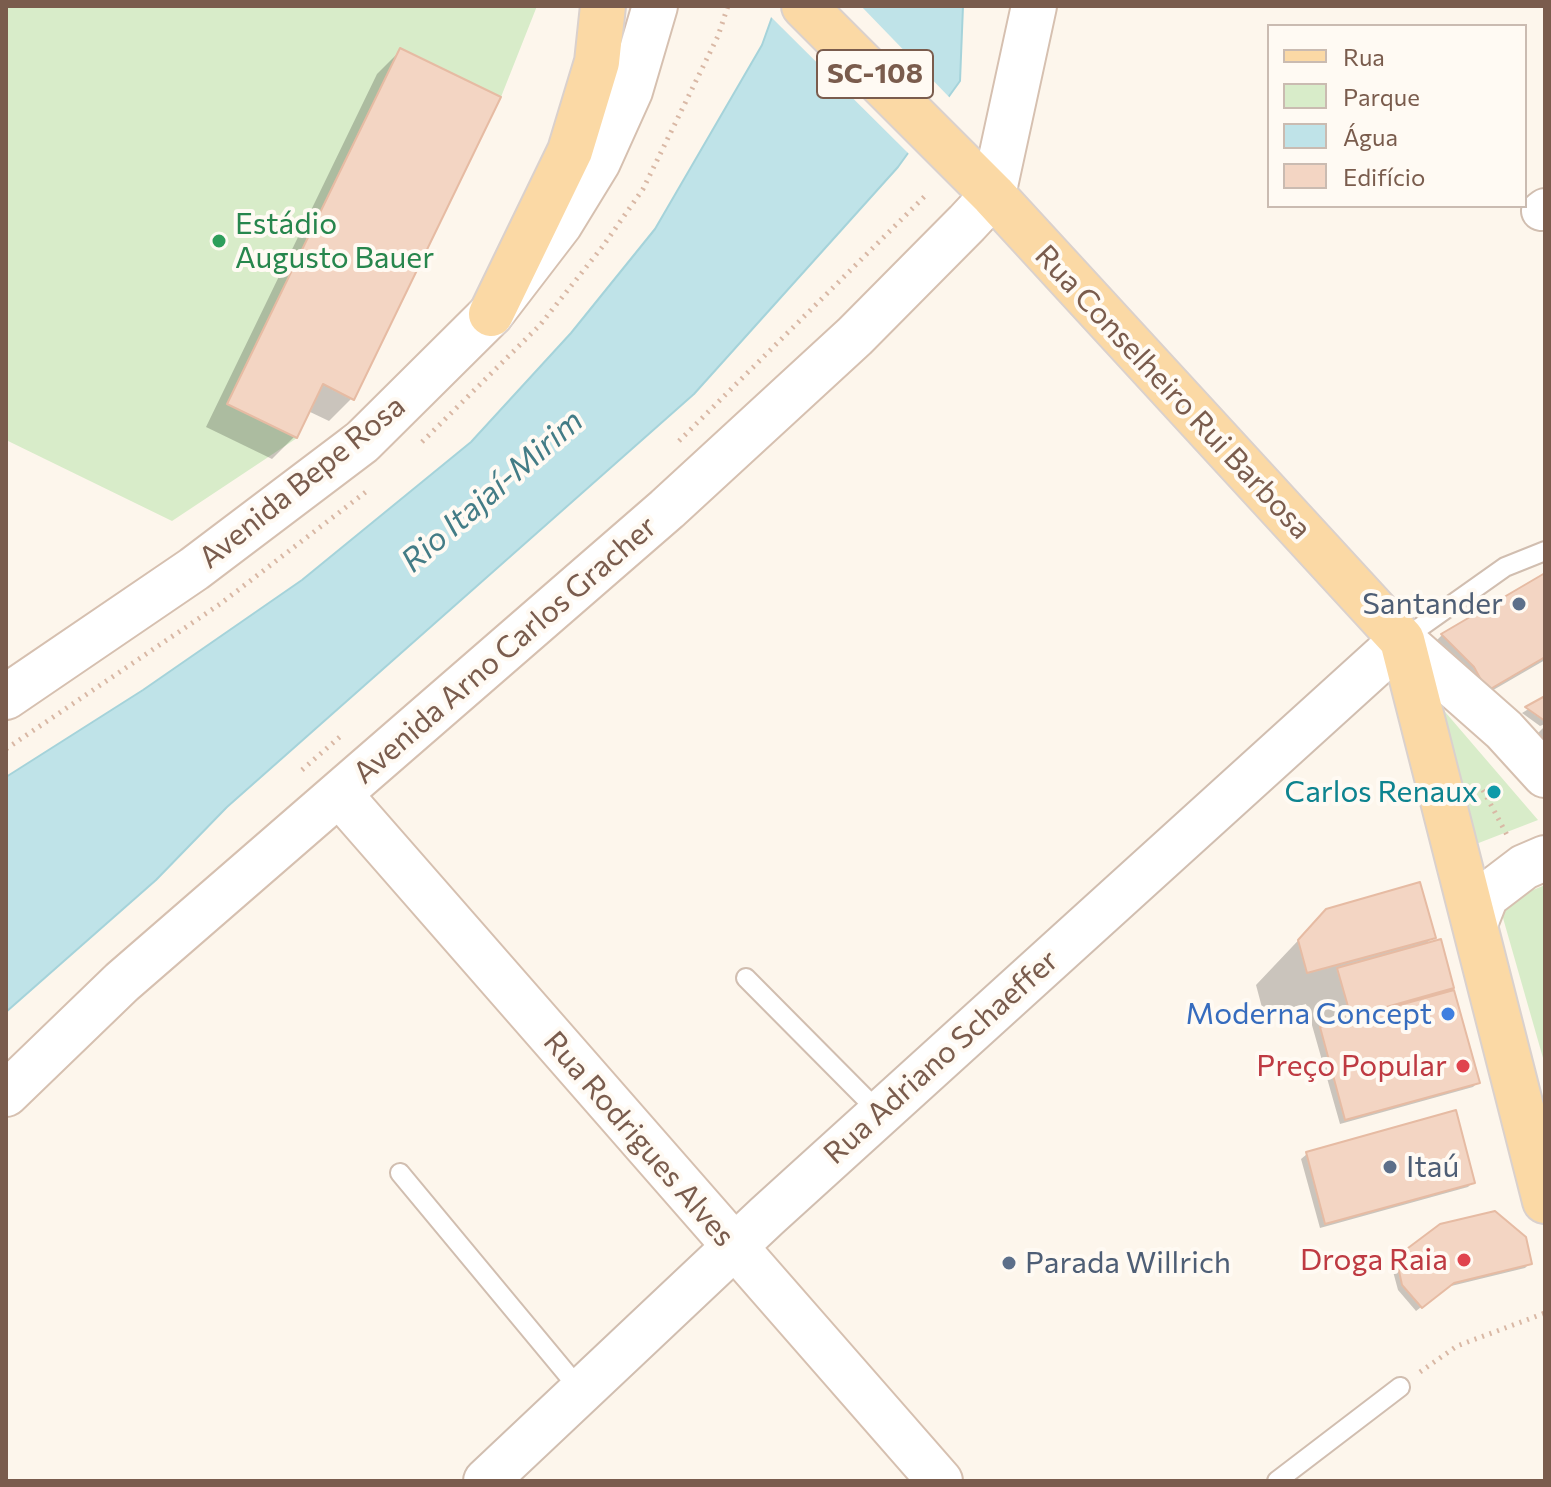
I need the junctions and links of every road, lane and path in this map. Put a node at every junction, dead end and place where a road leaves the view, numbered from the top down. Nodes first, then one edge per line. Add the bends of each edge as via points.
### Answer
1 (603, 6) edge
2 (655, 6) edge
3 (804, 6) edge
4 (1034, 6) edge
5 (993, 195) junction
6 (925, 196) dead end
7 (866, 250) dead end
8 (491, 314) junction
9 (1545, 551) edge
10 (1402, 640) junction
11 (6, 697) edge
12 (1545, 775) edge
13 (1476, 778) dead end
14 (339, 794) junction
15 (1534, 862) edge
16 (1475, 924) junction
17 (746, 978) dead end
18 (6, 1094) edge
19 (880, 1113) junction
20 (400, 1173) dead end
21 (1545, 1201) edge
22 (733, 1247) junction
23 (1545, 1313) edge
24 (1400, 1387) joint
25 (585, 1388) junction
26 (486, 1481) edge
27 (940, 1481) edge
28 (1277, 1481) edge

1 - 8 main road via 597,62 570,151
2 - 8 main road, Avenida Bepe Rosa via 630,91 598,162 560,224
3 - 5 main road, Rua Conselheiro Rui Barbosa / SC-108
4 - 5 main road
5 - 10 main road, Rua Conselheiro Rui Barbosa
5 - 14 main road, Avenida Arno Carlos Gracher via 855,336 667,509
6 - 7 path
8 - 11 main road, Avenida Bepe Rosa via 362,442 194,569
9 - 10 lane via 1505,567
10 - 12 main road via 1504,730
10 - 16 main road
10 - 19 main road, Rua Adriano Schaeffer
13 - 15 path
14 - 18 main road, Avenida Arno Carlos Gracher via 122,982
14 - 22 main road, Rua Rodrigues Alves
15 - 16 main road via 1486,896
16 - 21 main road
17 - 19 lane
19 - 22 main road, Rua Adriano Schaeffer
20 - 25 lane via 567,1374
22 - 25 main road, Rua Adriano Schaeffer
22 - 27 main road, Rua Rodrigues Alves
23 - 24 path via 1457,1346
24 - 28 lane
25 - 26 main road, Rua Adriano Schaeffer

